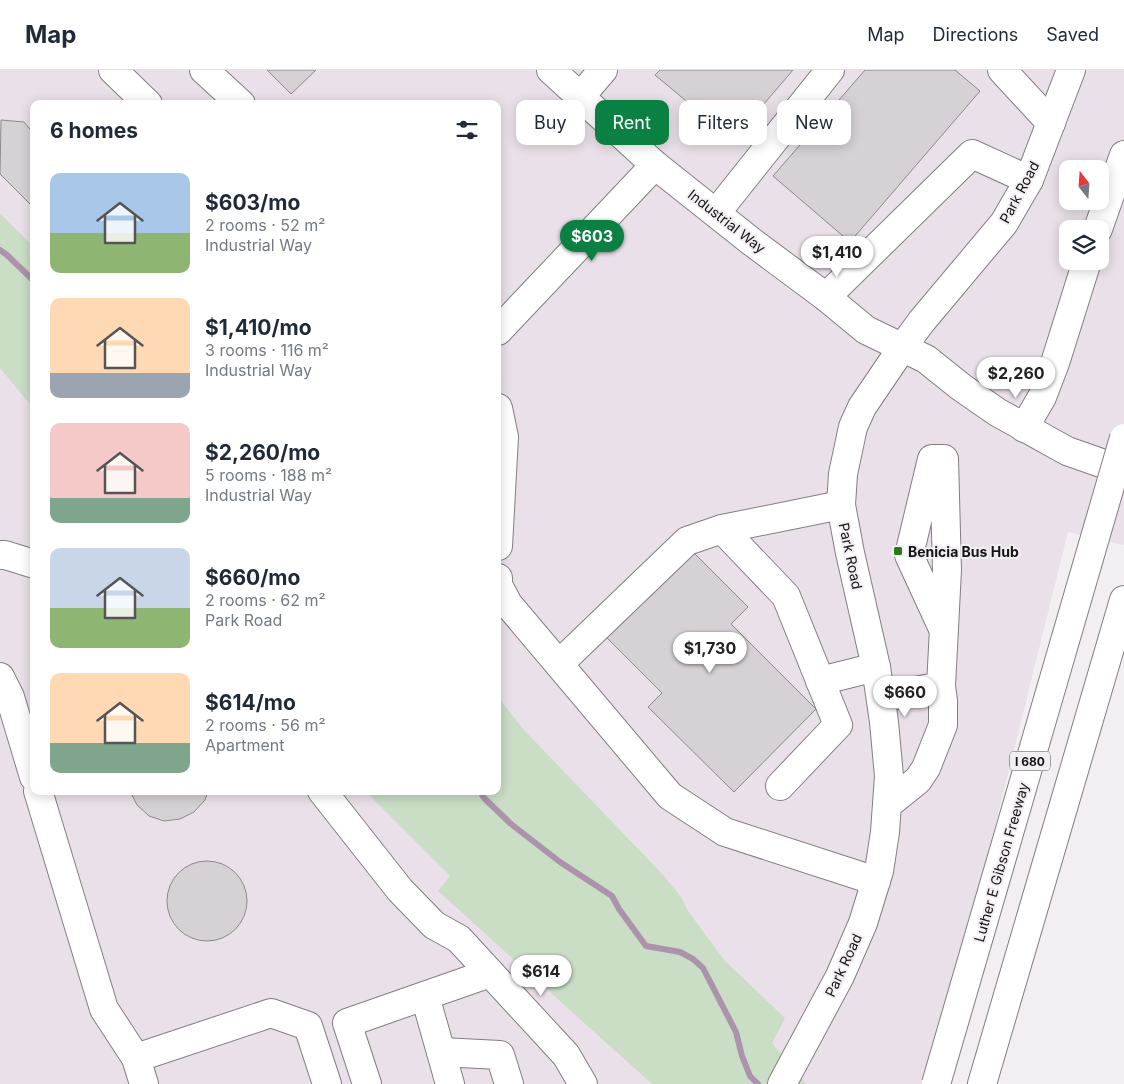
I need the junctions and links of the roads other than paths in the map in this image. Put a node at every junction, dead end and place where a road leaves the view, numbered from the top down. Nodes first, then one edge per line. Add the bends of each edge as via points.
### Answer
1 (113, 70) edge
2 (204, 70) edge
3 (551, 70) edge
4 (603, 70) edge
5 (830, 70) edge
6 (1002, 70) edge
7 (1071, 70) edge
8 (580, 97) junction
9 (144, 100) edge
10 (237, 100) edge
11 (1051, 124) junction
12 (1124, 155) edge
13 (655, 165) junction
14 (1029, 180) junction
15 (716, 213) junction
16 (1101, 220) edge
17 (1084, 270) edge
18 (826, 297) junction
19 (501, 328) edge
20 (902, 348) junction
21 (501, 422) edge
22 (1024, 428) junction
23 (1124, 438) edge
24 (1124, 471) edge
25 (501, 492) edge
26 (841, 505) junction
27 (722, 529) junction
28 (0, 555) edge
29 (30, 563) edge
30 (501, 591) edge
31 (1124, 600) edge
32 (944, 631) junction
33 (559, 664) junction
34 (876, 667) junction
35 (0, 677) edge
36 (820, 681) junction
37 (941, 686) junction
38 (881, 698) junction
39 (30, 764) edge
40 (780, 786) dead end
41 (39, 795) edge
42 (325, 795) edge
43 (887, 805) junction
44 (876, 881) junction
45 (490, 973) junction
46 (425, 996) junction
47 (441, 1052) junction
48 (136, 1058) junction
49 (788, 1075) edge
50 (144, 1084) edge
51 (327, 1084) edge
52 (367, 1084) edge
53 (450, 1084) edge
54 (509, 1084) edge
55 (583, 1084) edge
56 (936, 1084) edge
57 (982, 1084) edge

1 - 9 main road
2 - 10 main road
3 - 8 main road, Industrial Way
4 - 8 main road
5 - 15 main road
6 - 11 main road
7 - 11 main road, Park Road
8 - 13 main road, Industrial Way
11 - 14 main road, Park Road
12 - 16 main road
13 - 15 main road, Industrial Way
13 - 19 main road
14 - 18 main road via 972,154
14 - 20 main road, Park Road via 1004,223
15 - 18 main road, Industrial Way
17 - 22 main road via 1055,363 1042,397
18 - 20 main road, Industrial Way via 866,330
20 - 22 main road, Industrial Way via 926,359 961,387
20 - 26 main road, Park Road via 862,407 853,427 843,474
21 - 25 main road via 504,437
22 - 24 main road, Industrial Way via 1066,451
23 - 56 main road, Luther E Gibson Freeway / I 680, bridge
26 - 27 main road
26 - 34 main road, Park Road
27 - 33 main road via 687,541
27 - 36 main road via 786,596
28 - 29 main road
30 - 33 main road via 508,604
31 - 57 main road
32 - 32 main road via 947,570 944,459 932,460 909,555
32 - 37 main road
33 - 44 main road via 670,796 725,832
34 - 36 main road
34 - 38 main road, Park Road
35 - 39 main road via 10,697
36 - 40 main road via 838,725
37 - 38 main road
37 - 43 main road via 943,725 926,768 918,780
38 - 43 main road, Park Road via 889,776
41 - 48 main road via 104,1009
42 - 45 main road via 400,890 434,925 459,939
43 - 44 main road, Park Road
44 - 49 main road, Park Road via 863,923 840,976
45 - 46 main road
45 - 55 main road via 566,1055
46 - 47 main road
46 - 52 main road via 347,1023
47 - 53 main road
47 - 54 main road via 500,1055
48 - 50 main road
48 - 51 main road via 271,1014 308,1026

